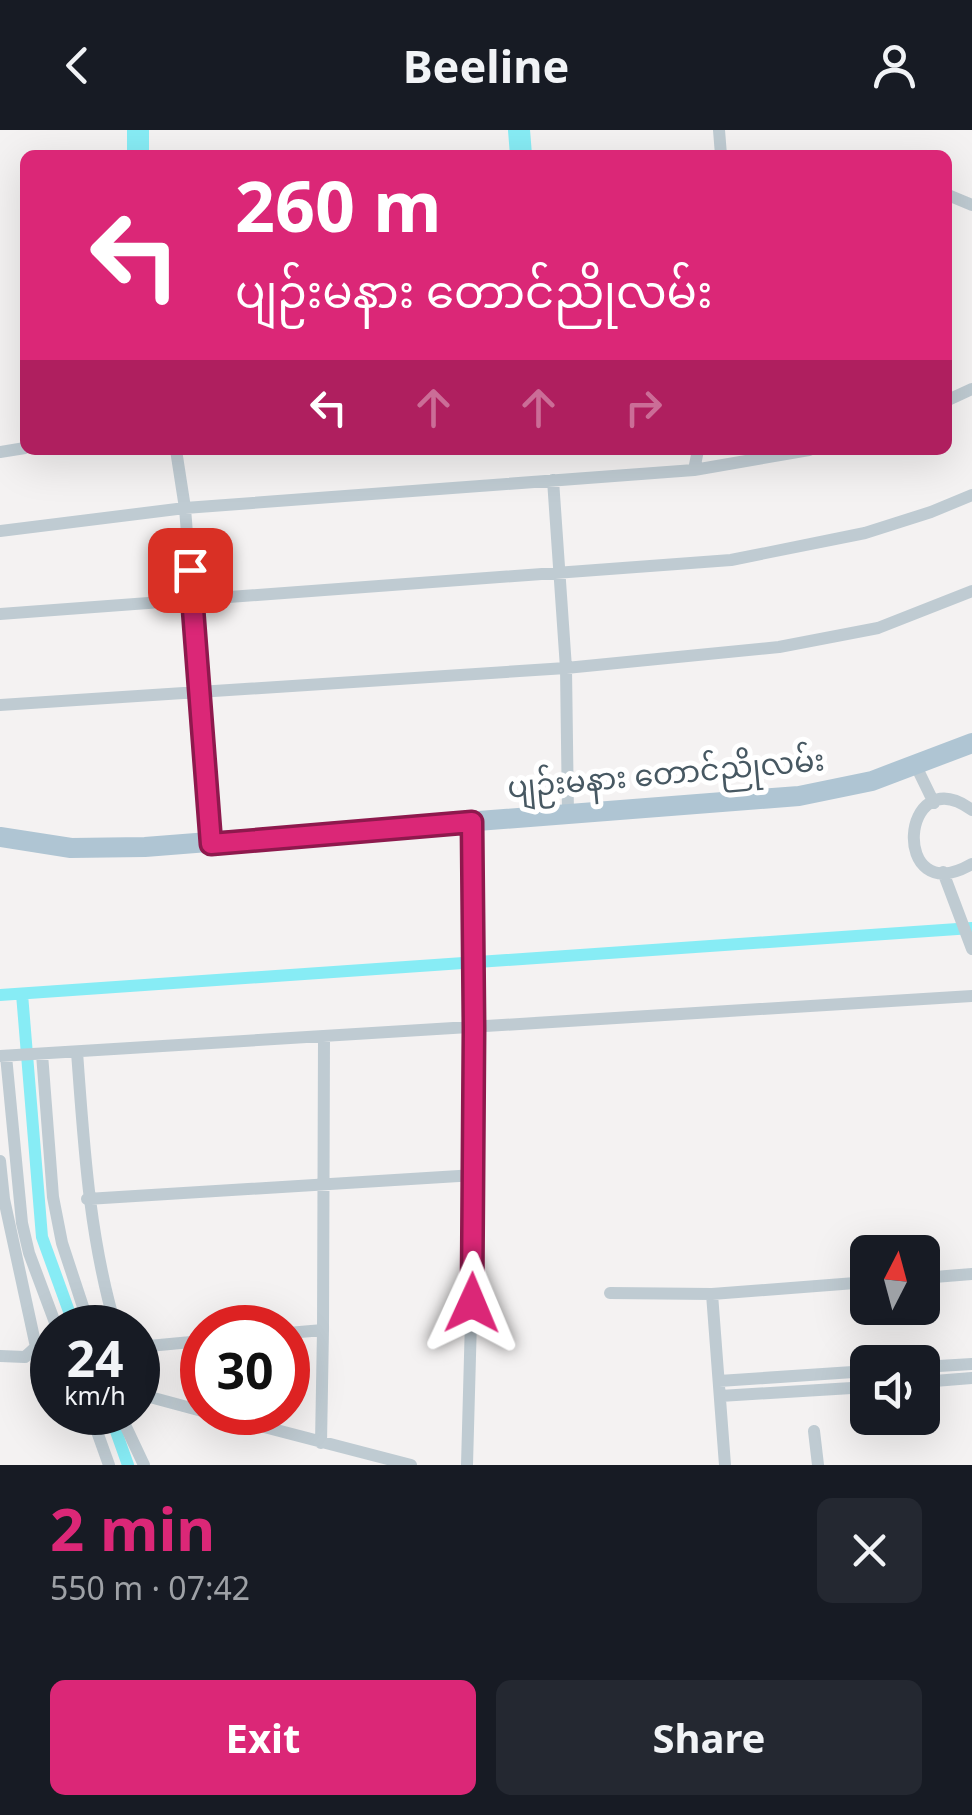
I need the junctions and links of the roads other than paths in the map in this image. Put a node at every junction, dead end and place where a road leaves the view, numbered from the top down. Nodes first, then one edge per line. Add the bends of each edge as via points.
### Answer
1 (177, 455) edge
2 (697, 455) edge
3 (780, 455) edge
4 (694, 470) junction
5 (553, 480) junction
6 (972, 495) edge
7 (185, 508) junction
8 (0, 531) edge
9 (561, 573) junction
10 (972, 591) edge
11 (193, 602) junction
12 (0, 614) edge
13 (566, 668) junction
14 (200, 691) junction
15 (0, 705) edge
16 (972, 743) edge
17 (916, 766) junction
18 (934, 802) junction
19 (972, 810) edge
20 (568, 816) junction
21 (472, 822) junction
22 (0, 837) edge
23 (211, 844) junction
24 (972, 865) edge
25 (943, 872) junction
26 (970, 944) edge
27 (972, 996) edge
28 (474, 1028) junction
29 (324, 1038) junction
30 (77, 1052) junction
31 (38, 1054) junction
32 (8, 1056) edge
33 (0, 1161) edge
34 (475, 1175) junction
35 (323, 1184) junction
36 (88, 1199) junction
37 (972, 1274) edge
38 (940, 1277) edge
39 (850, 1283) edge
40 (610, 1293) dead end
41 (712, 1294) junction
42 (47, 1305) edge
43 (82, 1305) edge
44 (109, 1305) edge
45 (323, 1330) junction
46 (310, 1331) edge
47 (0, 1356) edge
48 (940, 1369) edge
49 (967, 1371) edge
50 (850, 1372) edge
51 (838, 1373) junction
52 (796, 1376) junction
53 (940, 1378) edge
54 (719, 1381) junction
55 (850, 1388) edge
56 (840, 1389) junction
57 (798, 1391) junction
58 (720, 1396) junction
59 (814, 1431) dead end
60 (98, 1435) edge
61 (128, 1435) edge
62 (290, 1435) edge
63 (320, 1443) junction
64 (109, 1465) edge
65 (144, 1465) edge
66 (410, 1465) edge
67 (466, 1465) edge
68 (725, 1465) edge
69 (818, 1465) edge

1 - 7 street
2 - 4 street
3 - 4 street
4 - 5 street
5 - 7 street
5 - 9 street
6 - 9 street via 902,522 775,553
7 - 8 street
7 - 11 street
9 - 11 street
9 - 13 street
10 - 13 street via 878,628 820,641
11 - 12 street
11 - 14 street
13 - 14 street
13 - 20 street
14 - 15 street
14 - 23 street
16 - 17 main road, ပျဉ်းမနား တောင်ညိုလမ်း
17 - 18 street
17 - 20 main road, ပျဉ်းမနား တောင်ညိုလမ်း via 799,796
18 - 19 street via 957,801
18 - 25 street via 916,818 912,841 922,862
20 - 21 main road, ပျဉ်းမနား တောင်ညိုလမ်း
21 - 23 main road, ပျဉ်းမနား တောင်ညိုလမ်း
21 - 28 street
22 - 23 main road, ပျဉ်းမနား တောင်ညိုလမ်း via 70,848
24 - 25 street
25 - 26 street
27 - 28 street
28 - 29 street
28 - 34 street
29 - 30 street
29 - 35 street
30 - 31 street
30 - 36 street
31 - 32 street
31 - 43 street via 53,1197
32 - 42 street via 22,1222
33 - 47 street via 36,1347 25,1357
34 - 35 street
34 - 67 street
35 - 36 street
35 - 45 street
36 - 44 street
37 - 38 street
39 - 41 street
40 - 41 street
41 - 54 street
45 - 46 street
45 - 63 street
48 - 49 street
49 - 53 street
50 - 51 street
51 - 52 street
51 - 56 street
52 - 54 street
52 - 57 street
54 - 58 street
55 - 56 street
56 - 57 street
57 - 58 street
58 - 68 street
59 - 69 street
60 - 64 street
61 - 65 street
62 - 63 street
63 - 66 street

